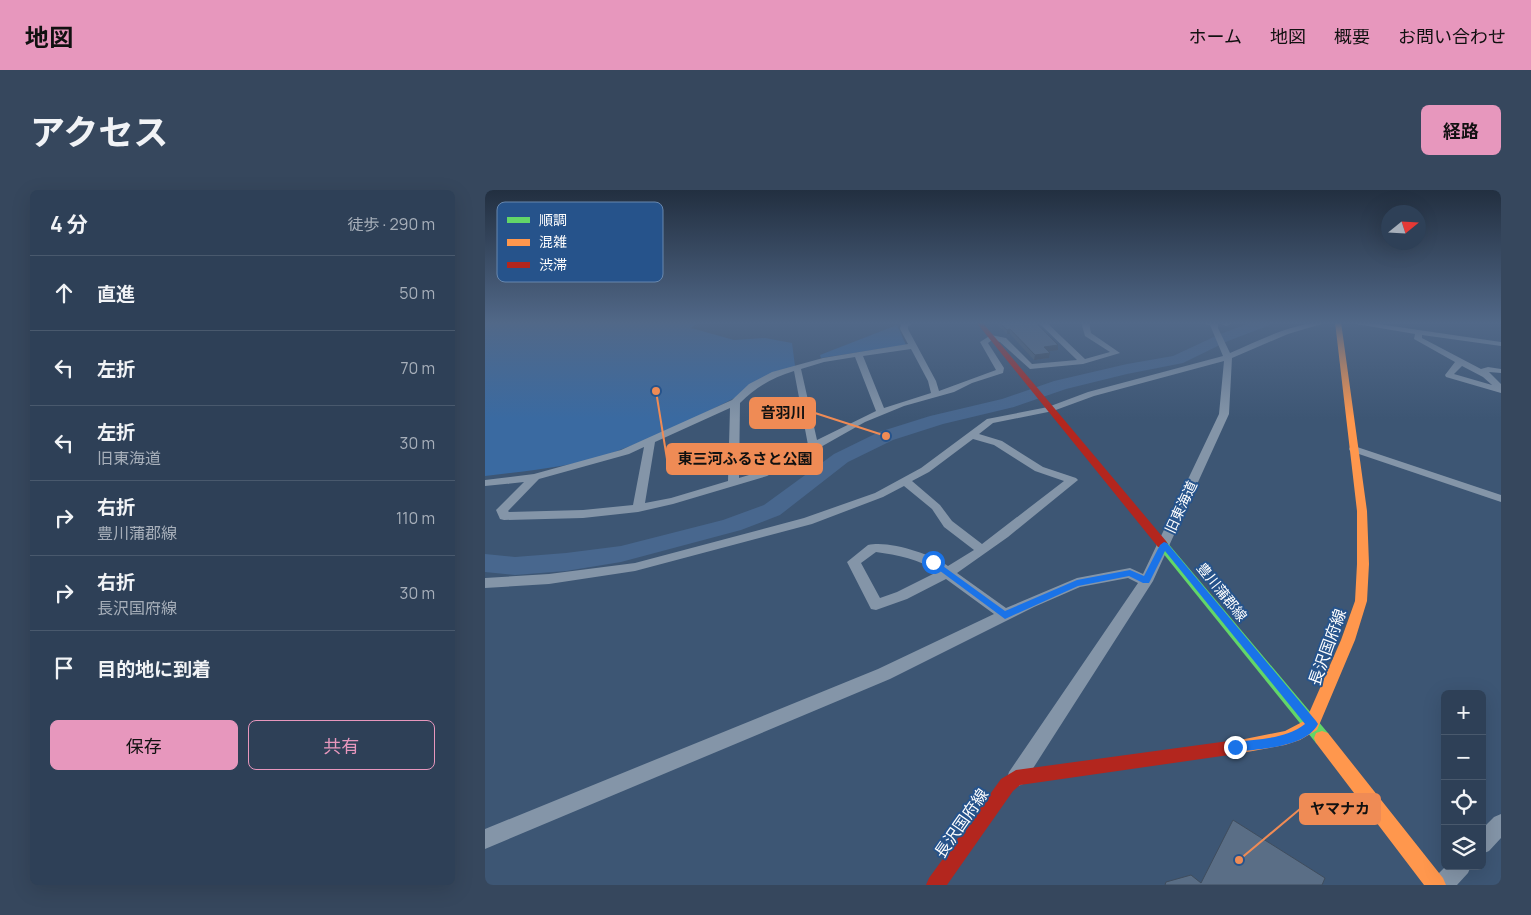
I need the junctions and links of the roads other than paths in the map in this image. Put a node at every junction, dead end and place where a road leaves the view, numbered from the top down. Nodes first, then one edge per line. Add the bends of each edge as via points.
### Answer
1 (856, 354) edge
2 (859, 354) edge
3 (917, 354) edge
4 (992, 354) edge
5 (1005, 354) edge
6 (1017, 354) edge
7 (1075, 354) edge
8 (1111, 354) edge
9 (1231, 354) edge
10 (1343, 354) edge
11 (1446, 354) edge
12 (1227, 356) junction
13 (1083, 362) junction
14 (1463, 363) junction
15 (797, 368) junction
16 (1501, 371) edge
17 (1486, 375) junction
18 (1501, 389) edge
19 (936, 394) junction
20 (735, 402) junction
21 (1048, 407) junction
22 (881, 412) junction
23 (971, 435) junction
24 (650, 440) junction
25 (815, 448) junction
26 (1354, 449) junction
27 (535, 477) junction
28 (905, 481) junction
29 (733, 483) junction
30 (485, 484) edge
31 (1501, 499) edge
32 (638, 508) junction
33 (1164, 545) junction
34 (981, 549) junction
35 (945, 572) junction
36 (1146, 580) junction
37 (485, 583) edge
38 (1005, 615) junction
39 (1312, 724) junction
40 (1016, 778) junction
41 (1501, 824) edge
42 (485, 839) edge
43 (1486, 840) edge
44 (1457, 870) edge
45 (935, 885) edge
46 (1436, 885) edge
47 (1443, 885) edge

1 - 15 street
2 - 22 street
3 - 19 street
4 - 19 street via 1000,371
5 - 21 main road, 豊川蒲郡線
6 - 13 street via 1030,367
7 - 13 street
8 - 13 street
9 - 12 street
10 - 26 main road, 長沢国府線
11 - 14 street
12 - 21 street
12 - 33 street, 旧東海道 via 1224,414
14 - 17 street
14 - 18 street via 1458,364 1449,376
15 - 20 street via 775,374 752,386
15 - 25 street
16 - 17 street via 1483,370
17 - 18 street
19 - 22 street
20 - 24 street
20 - 29 street
21 - 23 street via 990,421
21 - 33 main road, 豊川蒲郡線
22 - 25 street
23 - 28 street
23 - 34 street via 998,443 1039,468 1072,480
24 - 27 street via 625,452
24 - 32 street
25 - 29 street via 763,474
26 - 31 street
26 - 39 main road, 長沢国府線 via 1362,511 1361,601
27 - 30 street
27 - 32 street via 502,510 504,516
28 - 34 street via 936,506 948,524
28 - 37 street via 879,495 808,521 635,567 549,579
29 - 32 street
33 - 36 street, 旧東海道
33 - 39 main road, 豊川蒲郡線
34 - 35 street
35 - 35 street via 933,562 899,551 873,548 853,562 876,605 932,581
35 - 38 street
36 - 38 street via 1130,573 1077,584
36 - 40 street, 旧東海道
38 - 42 street via 884,674
39 - 40 main road via 1285,740
39 - 46 main road, 豊川蒲郡線
40 - 45 main road, 長沢国府線 via 1007,785
41 - 43 street
44 - 47 street

